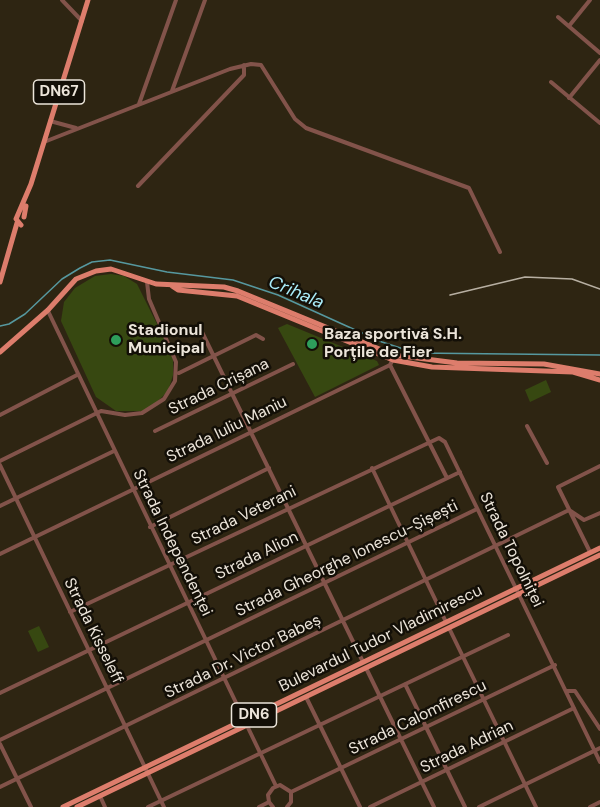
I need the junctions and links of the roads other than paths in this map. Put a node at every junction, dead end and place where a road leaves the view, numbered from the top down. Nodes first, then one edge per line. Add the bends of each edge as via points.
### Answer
1 (62, 0) edge
2 (88, 0) edge
3 (176, 0) edge
4 (205, 0) edge
5 (590, 0) edge
6 (558, 17) dead end
7 (82, 21) junction
8 (568, 26) junction
9 (600, 53) edge
10 (600, 60) edge
11 (244, 65) junction
12 (551, 82) dead end
13 (172, 92) junction
14 (569, 98) junction
15 (139, 104) junction
16 (50, 121) junction
17 (600, 123) edge
18 (77, 129) junction
19 (43, 142) junction
20 (138, 186) dead end
21 (500, 252) dead end
22 (0, 282) edge
23 (147, 282) junction
24 (48, 310) junction
25 (199, 326) dead end
26 (263, 339) dead end
27 (10, 343) junction
28 (0, 346) edge
29 (0, 352) edge
30 (213, 356) junction
31 (392, 360) junction
32 (293, 364) dead end
33 (486, 366) junction
34 (179, 373) dead end
35 (600, 374) edge
36 (77, 375) junction
37 (600, 380) edge
38 (232, 394) junction
39 (95, 413) junction
40 (0, 415) edge
41 (528, 426) dead end
42 (155, 431) dead end
43 (251, 432) junction
44 (429, 441) junction
45 (114, 451) junction
46 (0, 461) edge
47 (547, 463) dead end
48 (0, 465) edge
49 (600, 466) edge
50 (269, 468) junction
51 (372, 468) junction
52 (460, 472) junction
53 (447, 478) junction
54 (132, 490) junction
55 (16, 499) junction
56 (0, 506) edge
57 (390, 506) junction
58 (288, 508) junction
59 (477, 509) junction
60 (569, 510) junction
61 (600, 513) edge
62 (150, 527) junction
63 (35, 537) junction
64 (407, 543) junction
65 (306, 546) junction
66 (496, 546) junction
67 (600, 548) edge
68 (590, 552) junction
69 (0, 554) edge
70 (600, 555) edge
71 (169, 566) junction
72 (427, 581) junction
73 (324, 583) junction
74 (518, 591) junction
75 (188, 603) junction
76 (70, 612) junction
77 (344, 622) junction
78 (448, 625) junction
79 (508, 635) dead end
80 (206, 641) junction
81 (89, 651) junction
82 (463, 656) junction
83 (365, 665) junction
84 (555, 665) junction
85 (225, 679) junction
86 (405, 684) junction
87 (107, 689) junction
88 (567, 691) junction
89 (0, 693) edge
90 (380, 696) junction
91 (306, 697) junction
92 (484, 699) junction
93 (574, 708) junction
94 (246, 723) junction
95 (320, 725) junction
96 (126, 726) junction
97 (427, 727) junction
98 (600, 729) edge
99 (401, 740) junction
100 (0, 742) edge
101 (504, 742) junction
102 (600, 748) edge
103 (594, 751) junction
104 (261, 753) junction
105 (600, 762) edge
106 (342, 768) junction
107 (447, 769) junction
108 (146, 770) junction
109 (16, 779) junction
110 (422, 782) junction
111 (525, 784) junction
112 (276, 786) junction
113 (0, 787) edge
114 (291, 792) junction
115 (100, 796) junction
116 (161, 801) junction
117 (269, 802) junction
118 (600, 802) edge
119 (31, 807) edge
120 (63, 807) edge
121 (77, 807) edge
122 (105, 807) edge
123 (148, 807) edge
124 (164, 807) edge
125 (259, 807) edge
126 (273, 807) edge
127 (287, 807) edge
128 (360, 807) edge
129 (370, 807) edge
130 (434, 807) edge
131 (465, 807) edge
132 (478, 807) edge
133 (536, 807) edge
134 (590, 807) edge

1 - 7 street
2 - 7 main road, DN67
3 - 15 street
4 - 13 street
5 - 8 street
6 - 8 street
7 - 16 main road, DN67
8 - 9 street
10 - 14 street
11 - 13 street
11 - 20 street via 244,75
11 - 21 street via 264,67 295,119 306,128 469,188
12 - 14 street
13 - 15 street
14 - 17 street
15 - 18 street
16 - 18 street
16 - 19 main road, DN67
18 - 19 street
19 - 22 main road, DN67 via 21,216 25,222 19,224
23 - 24 main road via 118,270 96,271 76,279
23 - 31 main road via 238,291
23 - 39 street via 149,299 176,362 175,381 164,399 142,413
24 - 27 main road
24 - 36 street, Strada Independenței
25 - 30 street
26 - 30 street via 256,335
27 - 28 main road
27 - 29 main road
30 - 34 street
30 - 38 street
31 - 33 main road via 432,367
31 - 43 street, Strada Iuliu Maniu
31 - 44 street
32 - 38 street, Strada Crișana
33 - 35 main road via 547,364
33 - 37 main road via 573,372
36 - 39 street, Strada Independenței
36 - 40 street
38 - 42 street, Strada Crișana
38 - 43 street
39 - 45 street, Strada Independenței
39 - 46 street
41 - 47 street
43 - 50 street
43 - 54 street, Strada Iuliu Maniu
44 - 51 street, Strada Veterani
44 - 52 street, Strada Topolniței via 442,439
44 - 53 street
45 - 54 street, Strada Independenței
45 - 55 street
48 - 55 street, Strada Kisseleff
49 - 60 street via 558,487
50 - 58 street
50 - 62 street
51 - 57 street
51 - 58 street, Strada Veterani
52 - 53 street, Strada Alion
52 - 59 street, Strada Topolniței
53 - 57 street, Strada Alion
54 - 62 street, Strada Independenței
54 - 63 street, Strada Iuliu Maniu
55 - 56 street
55 - 63 street, Strada Kisseleff
57 - 64 street
57 - 65 street, Strada Alion
58 - 65 street
58 - 71 street, Strada Veterani
59 - 64 street, Strada Gheorghe Ionescu-Șișești
59 - 66 street, Strada Topolniței
60 - 61 street via 584,520
60 - 66 street, Strada Dr. Victor Babeș
60 - 68 street
62 - 71 street, Strada Independenței
63 - 69 street, Strada Iuliu Maniu
63 - 76 street, Strada Kisseleff
64 - 72 street
64 - 73 street, Strada Gheorghe Ionescu-Șișești
65 - 73 street
65 - 75 street, Strada Alion
66 - 72 street, Strada Dr. Victor Babeș
66 - 74 street, Strada Topolniței
67 - 68 main road, DN6
68 - 74 main road, DN6
70 - 74 main road, DN6
71 - 75 street, Strada Independenței
71 - 76 street, Strada Veterani
72 - 77 street, Strada Dr. Victor Babeș
72 - 78 street
73 - 77 street
73 - 80 street, Strada Gheorghe Ionescu-Șișești
74 - 78 main road, Bulevardul Tudor Vladimirescu / DN6
74 - 84 street, Strada Topolniței
75 - 80 street, Strada Independenței
75 - 81 street, Strada Alion
76 - 81 street, Strada Kisseleff
77 - 83 street
77 - 85 street, Strada Dr. Victor Babeș
78 - 82 street
78 - 83 main road, Bulevardul Tudor Vladimirescu / DN6
79 - 82 street
80 - 85 street, Strada Independenței
80 - 87 street, Strada Gheorghe Ionescu-Șișești
81 - 87 street, Strada Kisseleff
81 - 89 street, Strada Alion
82 - 86 street
82 - 92 street
83 - 90 street
83 - 91 main road, Bulevardul Tudor Vladimirescu / DN6
83 - 94 main road, Bulevardul Tudor Vladimirescu / DN6
84 - 88 street, Strada Topolniței
84 - 92 street, Strada Calomfirescu
85 - 94 street, Strada Independenței
85 - 96 street, Strada Dr. Victor Babeș
86 - 90 street
86 - 97 street
87 - 96 street, Strada Kisseleff
87 - 100 street, Strada Gheorghe Ionescu-Șișești
88 - 93 street, Strada Topolniței
88 - 98 street via 575,691
90 - 95 street
90 - 99 street
91 - 94 main road, Bulevardul Tudor Vladimirescu / DN6
91 - 95 street
92 - 97 street, Strada Calomfirescu
92 - 101 street
93 - 101 street, Strada Adrian
93 - 103 street, Strada Topolniței
94 - 104 street, Strada Independenței
94 - 108 main road, Bulevardul Tudor Vladimirescu / DN6
95 - 104 street
95 - 106 street
96 - 108 street, Strada Kisseleff
96 - 109 street, Strada Dr. Victor Babeș
97 - 99 street, Strada Calomfirescu
97 - 107 street
99 - 106 street, Strada Calomfirescu
99 - 110 street
100 - 109 street
101 - 107 street, Strada Adrian
101 - 111 street
102 - 103 street
103 - 105 street, Strada Topolniței
103 - 111 street
104 - 112 street, Strada Independenței
104 - 116 street
106 - 114 street, Strada Calomfirescu
106 - 128 street
107 - 110 street, Strada Adrian
107 - 131 street
108 - 115 main road, Bulevardul Tudor Vladimirescu / DN6
108 - 116 street, Strada Kisseleff
108 - 120 main road, Bulevardul Tudor Vladimirescu / DN6
109 - 113 street, Strada Dr. Victor Babeș
109 - 119 street
110 - 129 street, Strada Adrian
110 - 130 street
111 - 132 street
111 - 133 street
112 - 114 street
112 - 117 street via 268,795
114 - 127 street
115 - 121 main road, Bulevardul Tudor Vladimirescu / DN6
115 - 122 street
116 - 123 street
116 - 124 street, Strada Kisseleff
117 - 125 street
117 - 126 street
118 - 134 street

